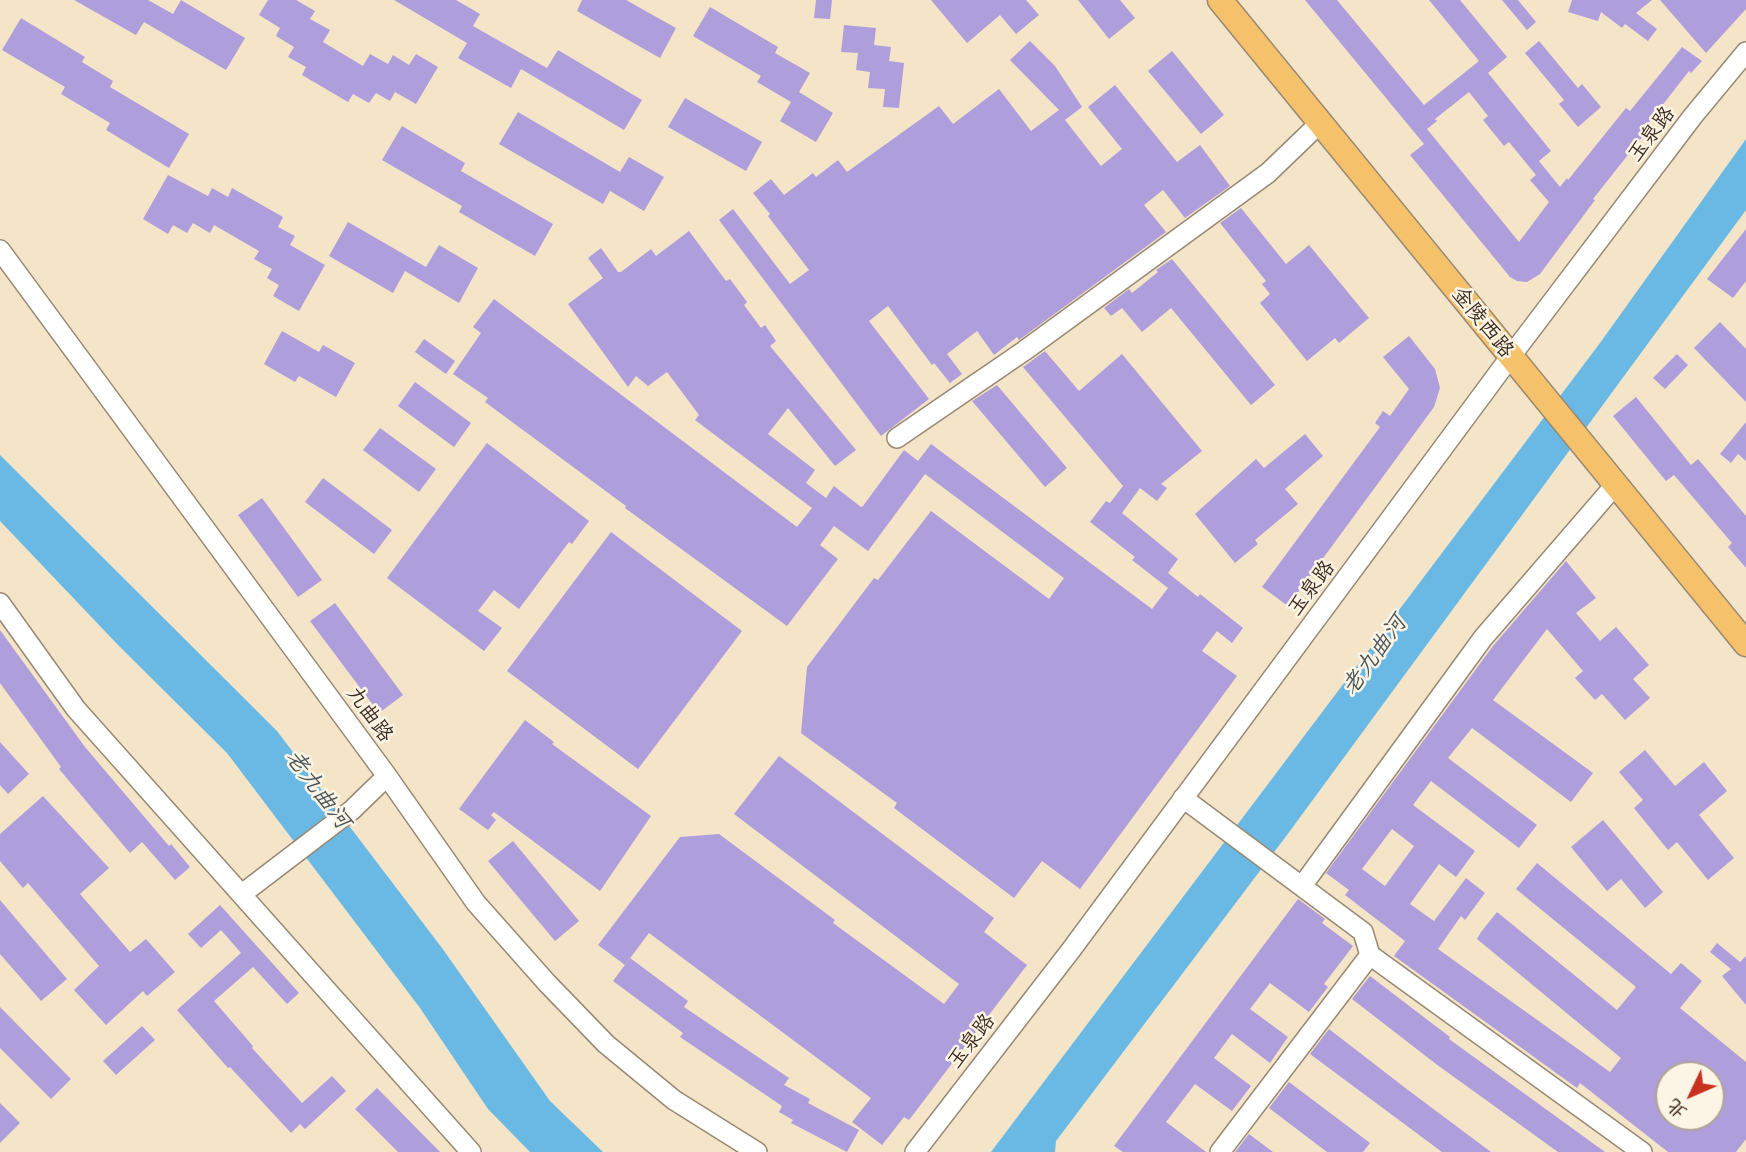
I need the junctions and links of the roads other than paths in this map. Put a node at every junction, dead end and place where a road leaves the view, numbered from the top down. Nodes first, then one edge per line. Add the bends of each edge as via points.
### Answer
1 (1226, 2) edge
2 (1746, 52) edge
3 (1320, 123) junction
4 (0, 250) edge
5 (1511, 356) junction
6 (897, 438) dead end
7 (1609, 476) junction
8 (0, 603) edge
9 (1746, 644) edge
10 (387, 776) junction
11 (1183, 798) junction
12 (1302, 886) junction
13 (242, 894) junction
14 (1370, 955) junction
15 (471, 1152) edge
16 (757, 1152) edge
17 (915, 1152) edge
18 (1220, 1152) edge
19 (1643, 1152) edge

1 - 3 main road, 金陵西路
2 - 5 street, 玉泉路
3 - 5 main road, 金陵西路
3 - 6 street via 1268,173
4 - 10 street, 九曲路
5 - 7 main road, 金陵西路
5 - 11 street, 玉泉路
7 - 9 main road, 金陵西路
7 - 12 street via 1483,638
8 - 13 street via 76,709
10 - 13 street via 352,810
10 - 16 street, 九曲路 via 476,903 606,1044 674,1100
11 - 12 street
11 - 17 street, 玉泉路
12 - 14 street via 1363,932
13 - 15 street
14 - 18 street
14 - 19 street

